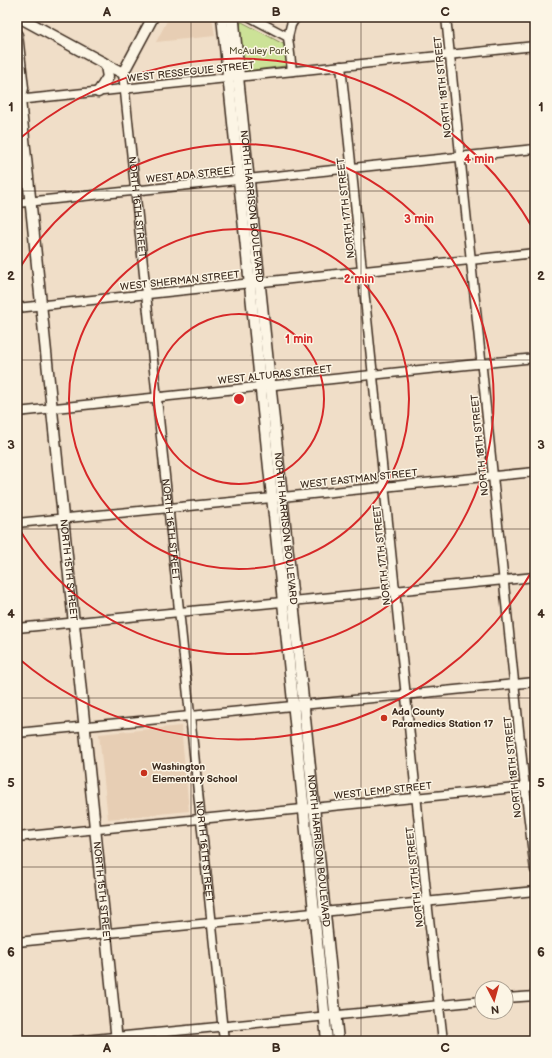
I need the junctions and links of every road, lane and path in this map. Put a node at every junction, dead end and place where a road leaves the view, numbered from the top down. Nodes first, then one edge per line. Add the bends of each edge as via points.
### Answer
1 (19, 17) edge
2 (222, 17) edge
3 (232, 17) edge
4 (250, 17) edge
5 (296, 17) edge
6 (446, 17) edge
7 (152, 19) edge
8 (17, 35) edge
9 (288, 37) junction
10 (535, 46) edge
11 (449, 55) junction
12 (102, 62) junction
13 (342, 66) junction
14 (292, 71) junction
15 (123, 73) junction
16 (233, 78) junction
17 (125, 89) junction
18 (98, 92) junction
19 (18, 98) edge
20 (535, 149) edge
21 (460, 157) junction
22 (352, 168) junction
23 (244, 180) junction
24 (136, 191) junction
25 (30, 202) junction
26 (17, 203) edge
27 (535, 253) edge
28 (471, 260) junction
29 (363, 272) junction
30 (254, 283) junction
31 (147, 294) junction
32 (41, 305) junction
33 (17, 308) edge
34 (535, 358) edge
35 (482, 364) junction
36 (374, 375) junction
37 (265, 386) junction
38 (157, 398) junction
39 (52, 408) junction
40 (17, 412) edge
41 (535, 472) edge
42 (493, 476) junction
43 (385, 487) junction
44 (277, 498) junction
45 (169, 508) junction
46 (63, 519) junction
47 (17, 524) edge
48 (535, 577) edge
49 (504, 580) junction
50 (396, 590) junction
51 (288, 601) junction
52 (179, 612) junction
53 (74, 622) junction
54 (17, 628) edge
55 (535, 682) edge
56 (515, 684) junction
57 (407, 695) junction
58 (298, 706) junction
59 (190, 716) junction
60 (85, 727) junction
61 (17, 733) edge
62 (535, 786) edge
63 (525, 787) junction
64 (417, 798) junction
65 (309, 808) junction
66 (201, 819) junction
67 (95, 829) junction
68 (17, 837) edge
69 (535, 870) edge
70 (535, 891) edge
71 (427, 901) junction
72 (320, 912) junction
73 (212, 923) junction
74 (105, 933) junction
75 (17, 942) edge
76 (535, 996) edge
77 (514, 997) edge
78 (474, 1002) edge
79 (439, 1005) junction
80 (330, 1016) junction
81 (222, 1026) junction
82 (116, 1039) edge
83 (74, 1041) edge
84 (224, 1041) edge
85 (327, 1041) edge
86 (338, 1041) edge
87 (443, 1041) edge

1 - 12 street
2 - 16 street, NORTH HARRISON BOULEVARD
3 - 16 main road, NORTH HARRISON BOULEVARD
4 - 9 street
5 - 9 street
6 - 11 street, NORTH 18TH STREET
7 - 15 street
8 - 19 street, NORTH 15TH STREET via 23,88
9 - 14 street
10 - 11 street, WEST RESSEGUIE STREET
11 - 13 street, WEST RESSEGUIE STREET
11 - 21 street, NORTH 18TH STREET
12 - 15 street
12 - 18 street via 106,66 108,77
13 - 14 street, WEST RESSEGUIE STREET
13 - 22 street, NORTH 17TH STREET
14 - 16 street, WEST RESSEGUIE STREET
15 - 17 street, NORTH 16TH STREET
16 - 17 street, WEST RESSEGUIE STREET
16 - 23 street, NORTH HARRISON BOULEVARD
17 - 18 street, WEST RESSEGUIE STREET
17 - 24 street, NORTH 16TH STREET
18 - 19 street, WEST RESSEGUIE STREET
19 - 25 street, NORTH 15TH STREET
20 - 21 street, WEST ADA STREET
21 - 22 street, WEST ADA STREET
21 - 28 street, NORTH 18TH STREET
22 - 23 street, WEST ADA STREET
22 - 29 street, NORTH 17TH STREET
23 - 24 street, WEST ADA STREET
23 - 30 street, NORTH HARRISON BOULEVARD
24 - 25 street, WEST ADA STREET
24 - 31 street, NORTH 16TH STREET
25 - 26 street, WEST ADA STREET
25 - 32 street, NORTH 15TH STREET
27 - 28 street, WEST SHERMAN STREET
28 - 29 street, WEST SHERMAN STREET
28 - 35 street, NORTH 18TH STREET
29 - 30 street, WEST SHERMAN STREET
29 - 36 street, NORTH 17TH STREET
30 - 31 street, WEST SHERMAN STREET
30 - 37 street, NORTH HARRISON BOULEVARD
31 - 32 street, WEST SHERMAN STREET
31 - 38 street, NORTH 16TH STREET
32 - 33 street, WEST SHERMAN STREET
32 - 39 street, NORTH 15TH STREET
34 - 35 street, WEST ALTURAS STREET
35 - 36 street, WEST ALTURAS STREET
35 - 42 street, NORTH 18TH STREET
36 - 37 street, WEST ALTURAS STREET
36 - 43 street, NORTH 17TH STREET
37 - 38 street, WEST ALTURAS STREET
37 - 44 street, NORTH HARRISON BOULEVARD
38 - 39 street, WEST ALTURAS STREET
38 - 45 street, NORTH 16TH STREET
39 - 40 street, WEST ALTURAS STREET
39 - 46 street, NORTH 15TH STREET
41 - 42 street, WEST EASTMAN STREET
42 - 43 street, WEST EASTMAN STREET
42 - 49 street, NORTH 18TH STREET
43 - 44 street, WEST EASTMAN STREET
43 - 50 street, NORTH 17TH STREET
44 - 45 street, WEST EASTMAN STREET
44 - 51 street, NORTH HARRISON BOULEVARD
45 - 46 street, WEST EASTMAN STREET
45 - 52 street, NORTH 16TH STREET
46 - 47 street, WEST EASTMAN STREET
46 - 53 street, NORTH 15TH STREET
48 - 49 street
49 - 50 street
49 - 56 street, NORTH 18TH STREET
50 - 51 street
50 - 57 street, NORTH 17TH STREET
51 - 52 street
51 - 58 street, NORTH HARRISON BOULEVARD
52 - 53 street
52 - 59 street, NORTH 16TH STREET
53 - 54 street
53 - 60 street, NORTH 15TH STREET
55 - 56 street
56 - 57 street
56 - 63 street, NORTH 18TH STREET
57 - 58 street
57 - 64 street, NORTH 17TH STREET
58 - 59 street
58 - 65 street, NORTH HARRISON BOULEVARD
59 - 60 street
59 - 66 street, NORTH 16TH STREET
60 - 61 street
60 - 67 street, NORTH 15TH STREET
62 - 63 street, WEST LEMP STREET
63 - 64 street, WEST LEMP STREET
63 - 69 street, NORTH 18TH STREET
64 - 65 street, WEST LEMP STREET
64 - 71 street, NORTH 17TH STREET
65 - 66 street, WEST LEMP STREET
65 - 72 street, NORTH HARRISON BOULEVARD
66 - 67 street, WEST LEMP STREET
66 - 73 street, NORTH 16TH STREET
67 - 68 street, WEST LEMP STREET
67 - 74 street, NORTH 15TH STREET
70 - 71 street
71 - 72 street
71 - 79 street, NORTH 17TH STREET
72 - 73 street
72 - 80 street, NORTH HARRISON BOULEVARD
73 - 74 street
73 - 81 street, NORTH 16TH STREET
74 - 75 street
74 - 82 street, NORTH 15TH STREET
76 - 77 street
78 - 79 street
79 - 80 street
79 - 87 street, NORTH 17TH STREET
80 - 81 street
80 - 85 street, NORTH HARRISON BOULEVARD
80 - 86 street, NORTH HARRISON BOULEVARD
81 - 82 street
81 - 84 street, NORTH 16TH STREET
82 - 83 street

